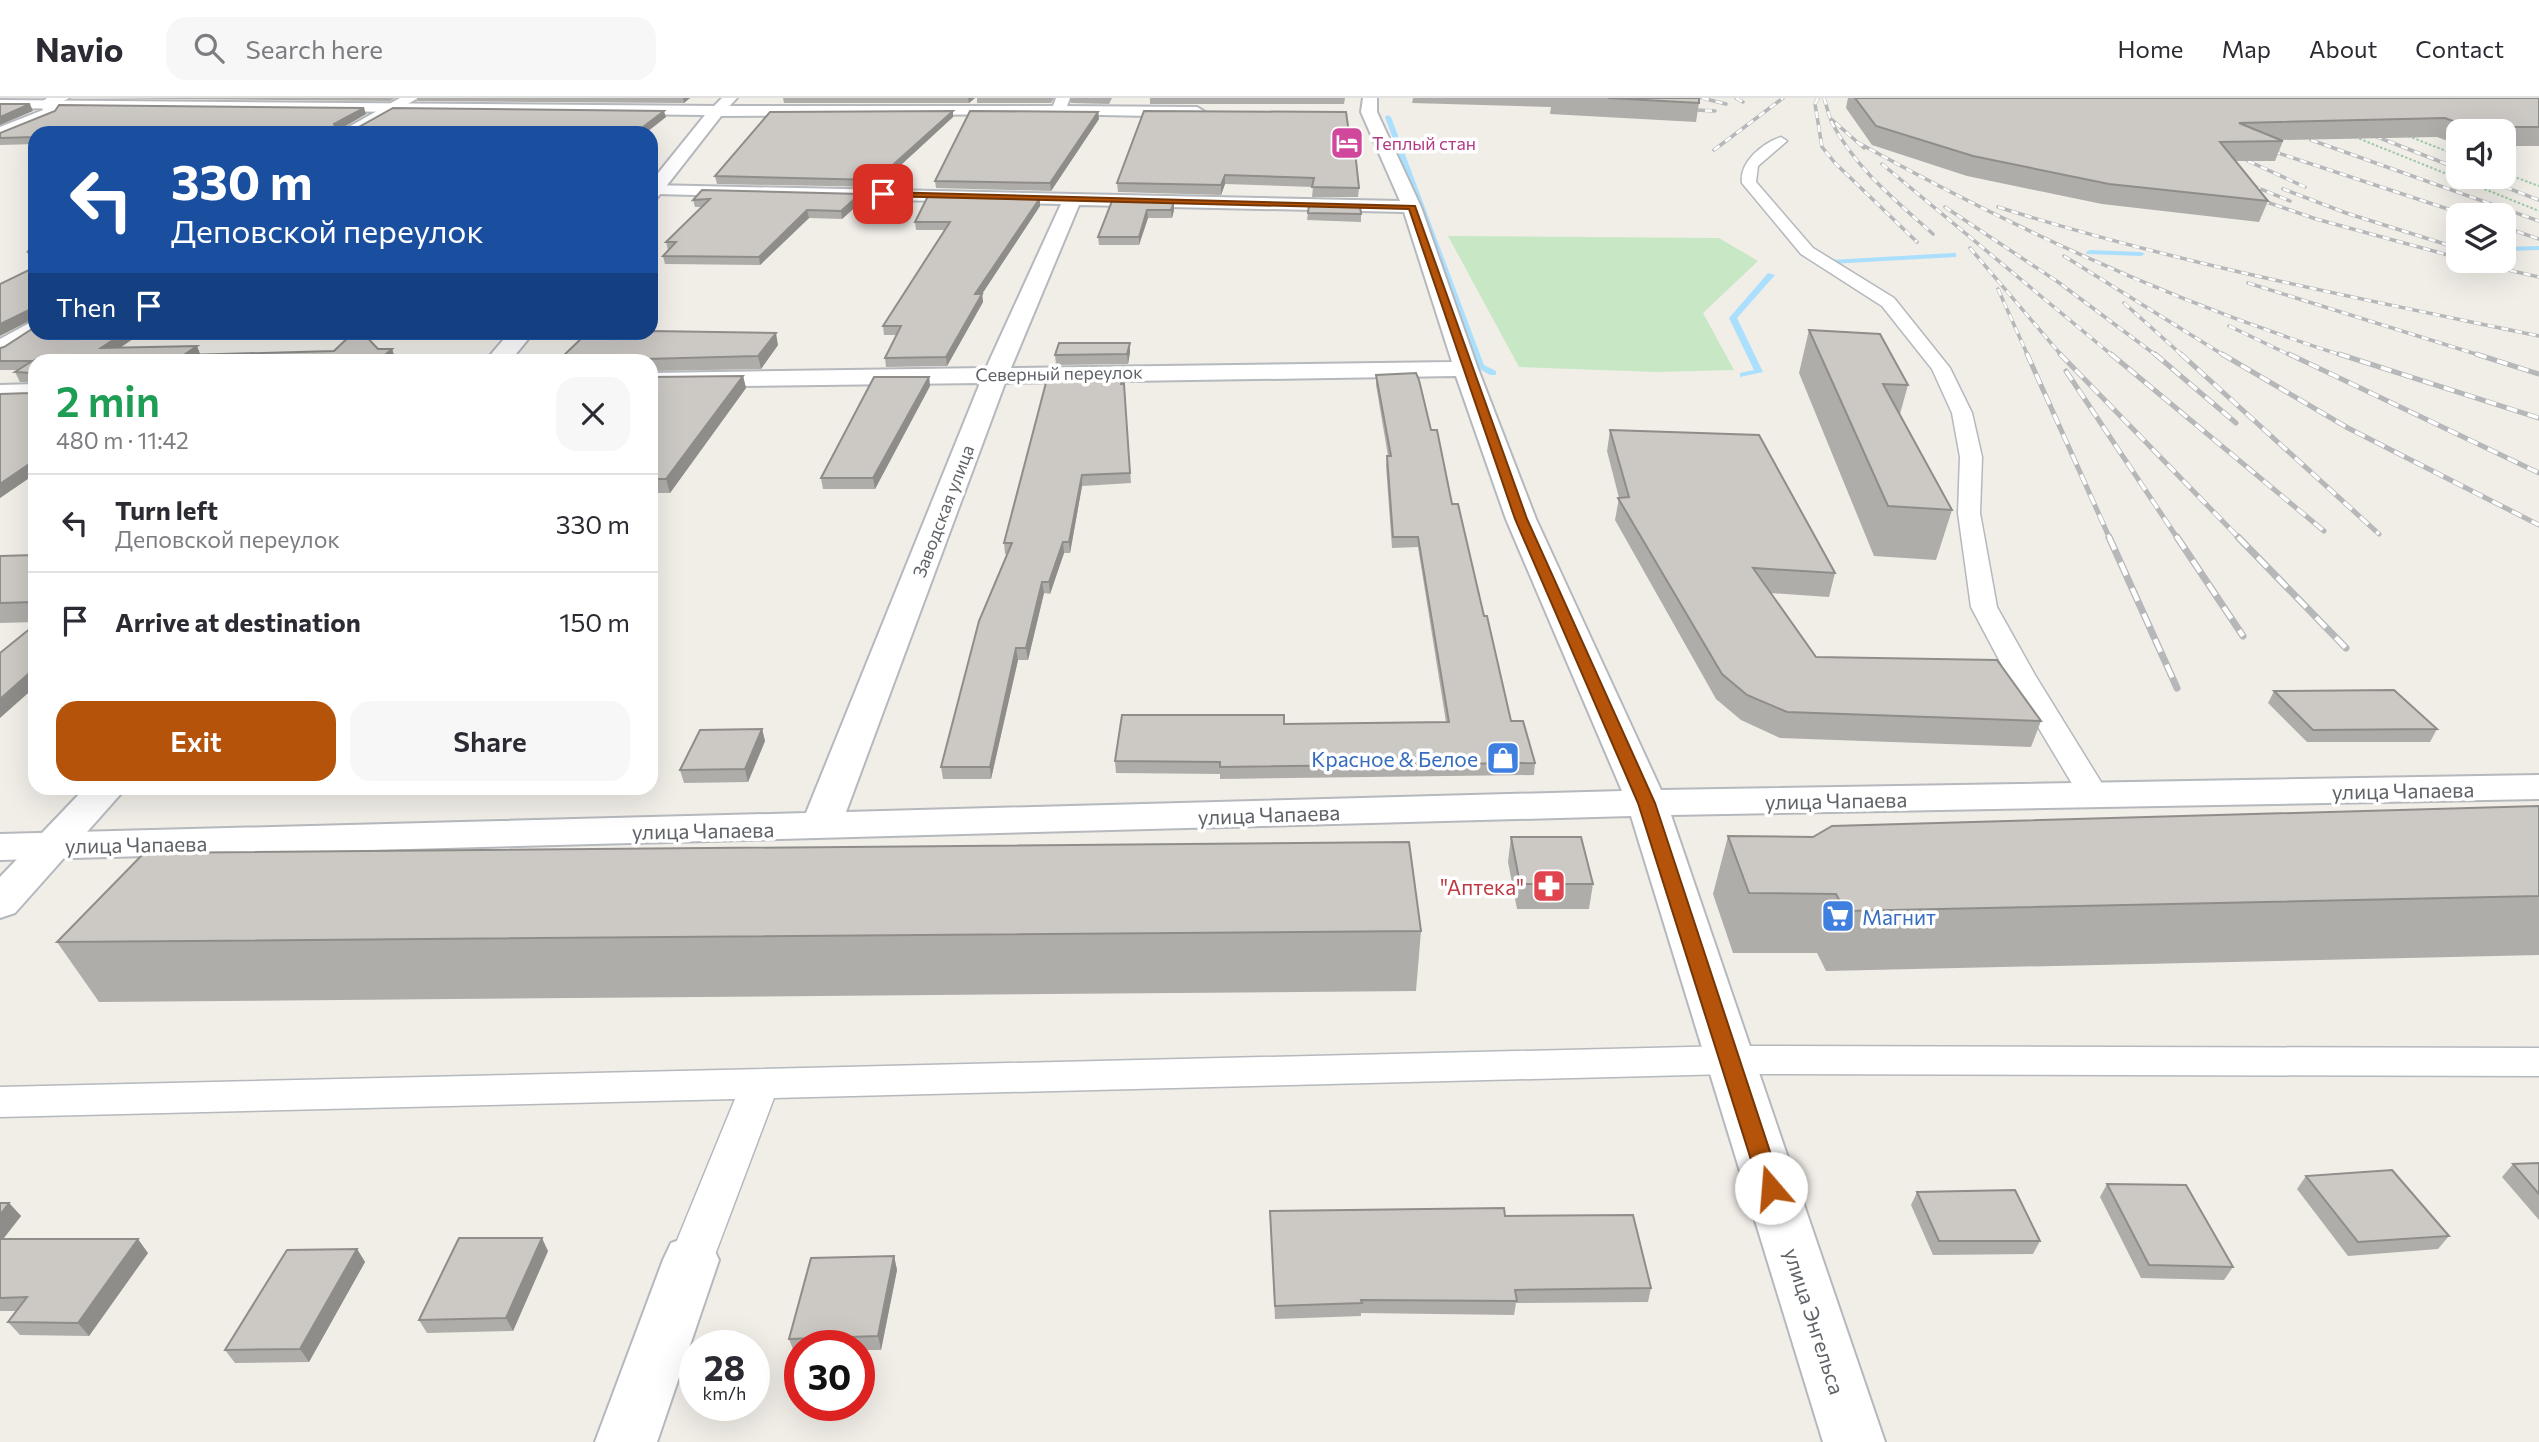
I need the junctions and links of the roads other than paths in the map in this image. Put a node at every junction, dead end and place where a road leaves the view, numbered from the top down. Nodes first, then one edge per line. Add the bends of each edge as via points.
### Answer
1 (411, 98) edge
2 (730, 98) edge
3 (54, 101) edge
4 (0, 104) edge
5 (1061, 105) edge
6 (1365, 107) edge
7 (395, 108) junction
8 (717, 111) junction
9 (1219, 112) edge
10 (360, 126) edge
11 (0, 133) edge
12 (1781, 141) dead end
13 (658, 186) edge
14 (658, 192) edge
15 (1073, 198) junction
16 (1412, 207) junction
17 (28, 331) edge
18 (516, 340) edge
19 (0, 349) edge
20 (503, 354) edge
21 (1466, 369) junction
22 (996, 374) junction
23 (658, 380) edge
24 (28, 392) edge
25 (0, 393) edge
26 (2539, 787) edge
27 (99, 795) edge
28 (2094, 795) junction
29 (1647, 803) junction
30 (820, 827) junction
31 (52, 846) junction
32 (0, 847) edge
33 (0, 903) edge
34 (1730, 1060) junction
35 (2539, 1062) edge
36 (760, 1084) junction
37 (0, 1102) edge
38 (691, 1260) joint
39 (626, 1442) edge
40 (1854, 1442) edge

1 - 7 street
2 - 8 street
3 - 4 street
3 - 7 street
3 - 11 street via 52,112
5 - 8 street
5 - 9 street
6 - 16 street, улица Энгельса
7 - 8 street
7 - 10 street
8 - 13 street
12 - 28 lane via 1750,166 1749,183 1807,250 1888,302 1941,368 1962,413 1971,457 1969,513 1984,607
14 - 15 street
15 - 16 street
15 - 22 street, Заводская улица
16 - 21 street, улица Энгельса
17 - 19 street
18 - 20 street
21 - 22 street, Северный переулок
21 - 29 street, улица Энгельса via 1521,519
22 - 23 street, Северный переулок
22 - 30 street, Заводская улица
24 - 25 street
26 - 28 street, улица Чапаева
27 - 31 street
28 - 29 street, улица Чапаева
29 - 30 street, улица Чапаева
29 - 34 street, улица Энгельса
30 - 31 street, улица Чапаева
31 - 32 street, улица Чапаева
31 - 33 street
34 - 35 lane
34 - 36 lane
34 - 40 street, улица Энгельса
36 - 37 lane
36 - 38 lane
38 - 39 street

